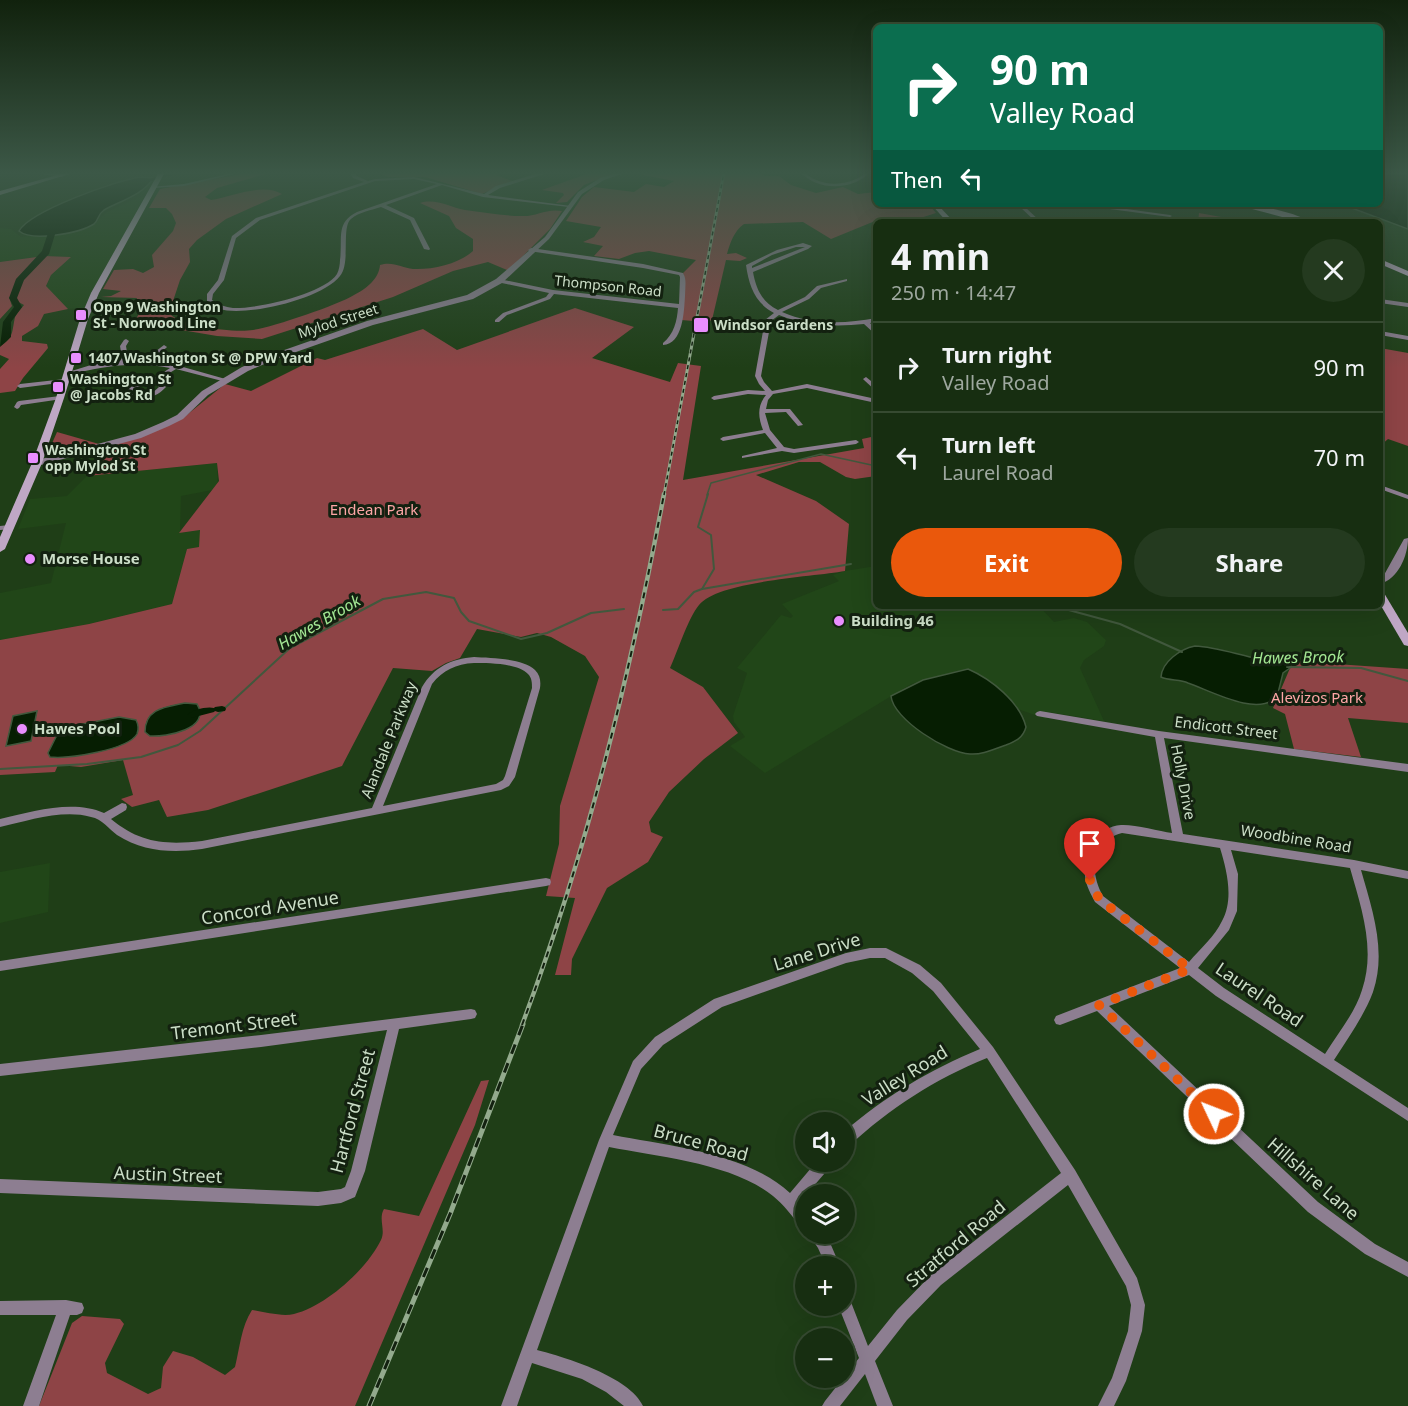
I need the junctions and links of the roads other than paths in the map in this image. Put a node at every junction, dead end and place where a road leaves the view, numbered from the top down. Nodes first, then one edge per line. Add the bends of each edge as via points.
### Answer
1 (126, 238) edge
2 (235, 238) edge
3 (344, 238) edge
4 (421, 238) edge
5 (546, 238) edge
6 (427, 249) dead end
7 (531, 250) junction
8 (1383, 262) edge
9 (750, 271) junction
10 (1408, 274) edge
11 (845, 280) dead end
12 (499, 281) junction
13 (553, 292) junction
14 (1383, 301) edge
15 (1408, 305) edge
16 (679, 306) junction
17 (778, 311) junction
18 (497, 321) dead end
19 (873, 321) edge
20 (866, 322) junction
21 (873, 330) edge
22 (1383, 334) edge
23 (1408, 338) edge
24 (126, 341) dead end
25 (664, 344) dead end
26 (164, 347) dead end
27 (123, 361) junction
28 (146, 361) junction
29 (176, 367) junction
30 (67, 377) junction
31 (866, 379) dead end
32 (226, 380) junction
33 (152, 381) junction
34 (20, 386) dead end
35 (873, 386) edge
36 (771, 393) junction
37 (60, 398) junction
38 (714, 398) dead end
39 (873, 400) edge
40 (17, 407) dead end
41 (762, 411) junction
42 (800, 425) dead end
43 (767, 431) junction
44 (723, 439) dead end
45 (856, 442) dead end
46 (782, 449) junction
47 (744, 458) dead end
48 (37, 463) junction
49 (1383, 488) edge
50 (1408, 497) edge
51 (4, 527) edge
52 (1407, 544) edge
53 (0, 549) edge
54 (1383, 580) edge
55 (1383, 600) edge
56 (1408, 642) edge
57 (1040, 714) dead end
58 (1159, 734) junction
59 (1408, 768) edge
60 (122, 807) dead end
61 (376, 811) junction
62 (104, 818) junction
63 (0, 823) edge
64 (1178, 836) junction
65 (1224, 844) junction
66 (1354, 864) junction
67 (1408, 875) edge
68 (546, 882) dead end
69 (0, 966) edge
70 (1190, 969) junction
71 (1099, 1005) junction
72 (471, 1014) dead end
73 (1060, 1020) dead end
74 (394, 1024) junction
75 (989, 1051) junction
76 (1327, 1061) junction
77 (0, 1070) edge
78 (1408, 1115) edge
79 (855, 1131) edge
80 (605, 1140) junction
81 (817, 1172) edge
82 (1070, 1175) junction
83 (0, 1186) edge
84 (335, 1197) joint
85 (790, 1203) junction
86 (795, 1209) edge
87 (1408, 1269) edge
88 (0, 1308) edge
89 (850, 1316) edge
90 (529, 1354) junction
91 (867, 1358) junction
92 (31, 1406) edge
93 (509, 1406) edge
94 (635, 1406) edge
95 (830, 1406) edge
96 (885, 1406) edge
97 (1106, 1406) edge

1 - 30 main road via 84,319
2 - 3 street via 221,280 209,296 210,303 226,310 254,309 329,284 341,271
4 - 6 street
5 - 7 street, Mylod Street
7 - 12 street, Mylod Street
7 - 16 street via 679,272 683,277
8 - 10 main road
9 - 9 street via 806,248 808,246 798,244 752,263
9 - 17 street via 758,296
11 - 17 street via 819,287 805,300
12 - 13 street, Thompson Road
12 - 32 street, Mylod Street via 459,301 370,324 281,354
13 - 16 street, Thompson Road
13 - 18 street via 548,298 505,314
14 - 15 street
16 - 25 street via 674,336
17 - 20 street via 824,323
17 - 36 street via 767,323 758,376
19 - 20 street
20 - 21 street
22 - 23 street
24 - 27 street
26 - 28 street
27 - 28 street
27 - 30 street
28 - 29 street
29 - 32 street
29 - 33 street
30 - 34 street
30 - 37 main road
31 - 35 street
32 - 48 street, Mylod Street via 205,393 180,417 159,427
33 - 33 street via 135,385 128,393 139,398 159,392 162,385
36 - 38 street via 748,392
36 - 39 street via 812,386
36 - 41 street
37 - 40 street via 20,403
37 - 48 main road
41 - 42 street via 788,410
41 - 43 street
43 - 44 street
43 - 46 street
45 - 46 street via 794,451
46 - 47 street
48 - 51 main road
49 - 50 street
51 - 53 main road
52 - 54 street
55 - 56 main road
57 - 58 street, Endicott Street
58 - 59 street, Endicott Street
58 - 64 street, Holly Drive
60 - 62 street
61 - 61 street, Alandale Parkway via 506,783 536,688 533,674 498,662 468,660 433,675
61 - 62 street, Alandale Parkway via 181,848 135,841
62 - 63 street, Alandale Parkway via 94,813 69,812
64 - 65 street, Woodbine Road
64 - 70 street, Laurel Road via 1122,829 1105,833 1090,863 1090,880 1099,899
65 - 66 street, Woodbine Road
65 - 70 street via 1233,874 1232,911 1219,936
66 - 67 street, Woodbine Road
66 - 76 street via 1368,915 1374,969 1368,992
68 - 69 street, Concord Avenue
70 - 71 street
70 - 76 street, Laurel Road
71 - 73 street
71 - 87 street, Hillshire Lane via 1313,1207 1370,1249
72 - 74 street, Tremont Street
74 - 77 street, Tremont Street
74 - 84 street, Hartford Street via 358,1171 350,1192
75 - 79 street, Valley Road via 950,1067 898,1098
75 - 80 street, Lane Drive via 937,987 916,969 886,953 846,958 718,1003 665,1036 637,1065
75 - 82 street, Lane Drive
76 - 78 street, Laurel Road
80 - 85 street, Bruce Road via 732,1169 770,1186
80 - 90 street, Lane Drive
81 - 85 street
82 - 91 street, Stratford Road via 936,1280
82 - 97 street, Lane Drive via 1132,1283 1138,1305 1135,1331 1119,1381
83 - 84 street, Austin Street
85 - 86 street, Bruce Road
88 - 92 street via 71,1307
89 - 91 street
90 - 93 street, Lane Drive
90 - 94 street via 599,1377 620,1390
91 - 95 street, Stratford Road
91 - 96 street

